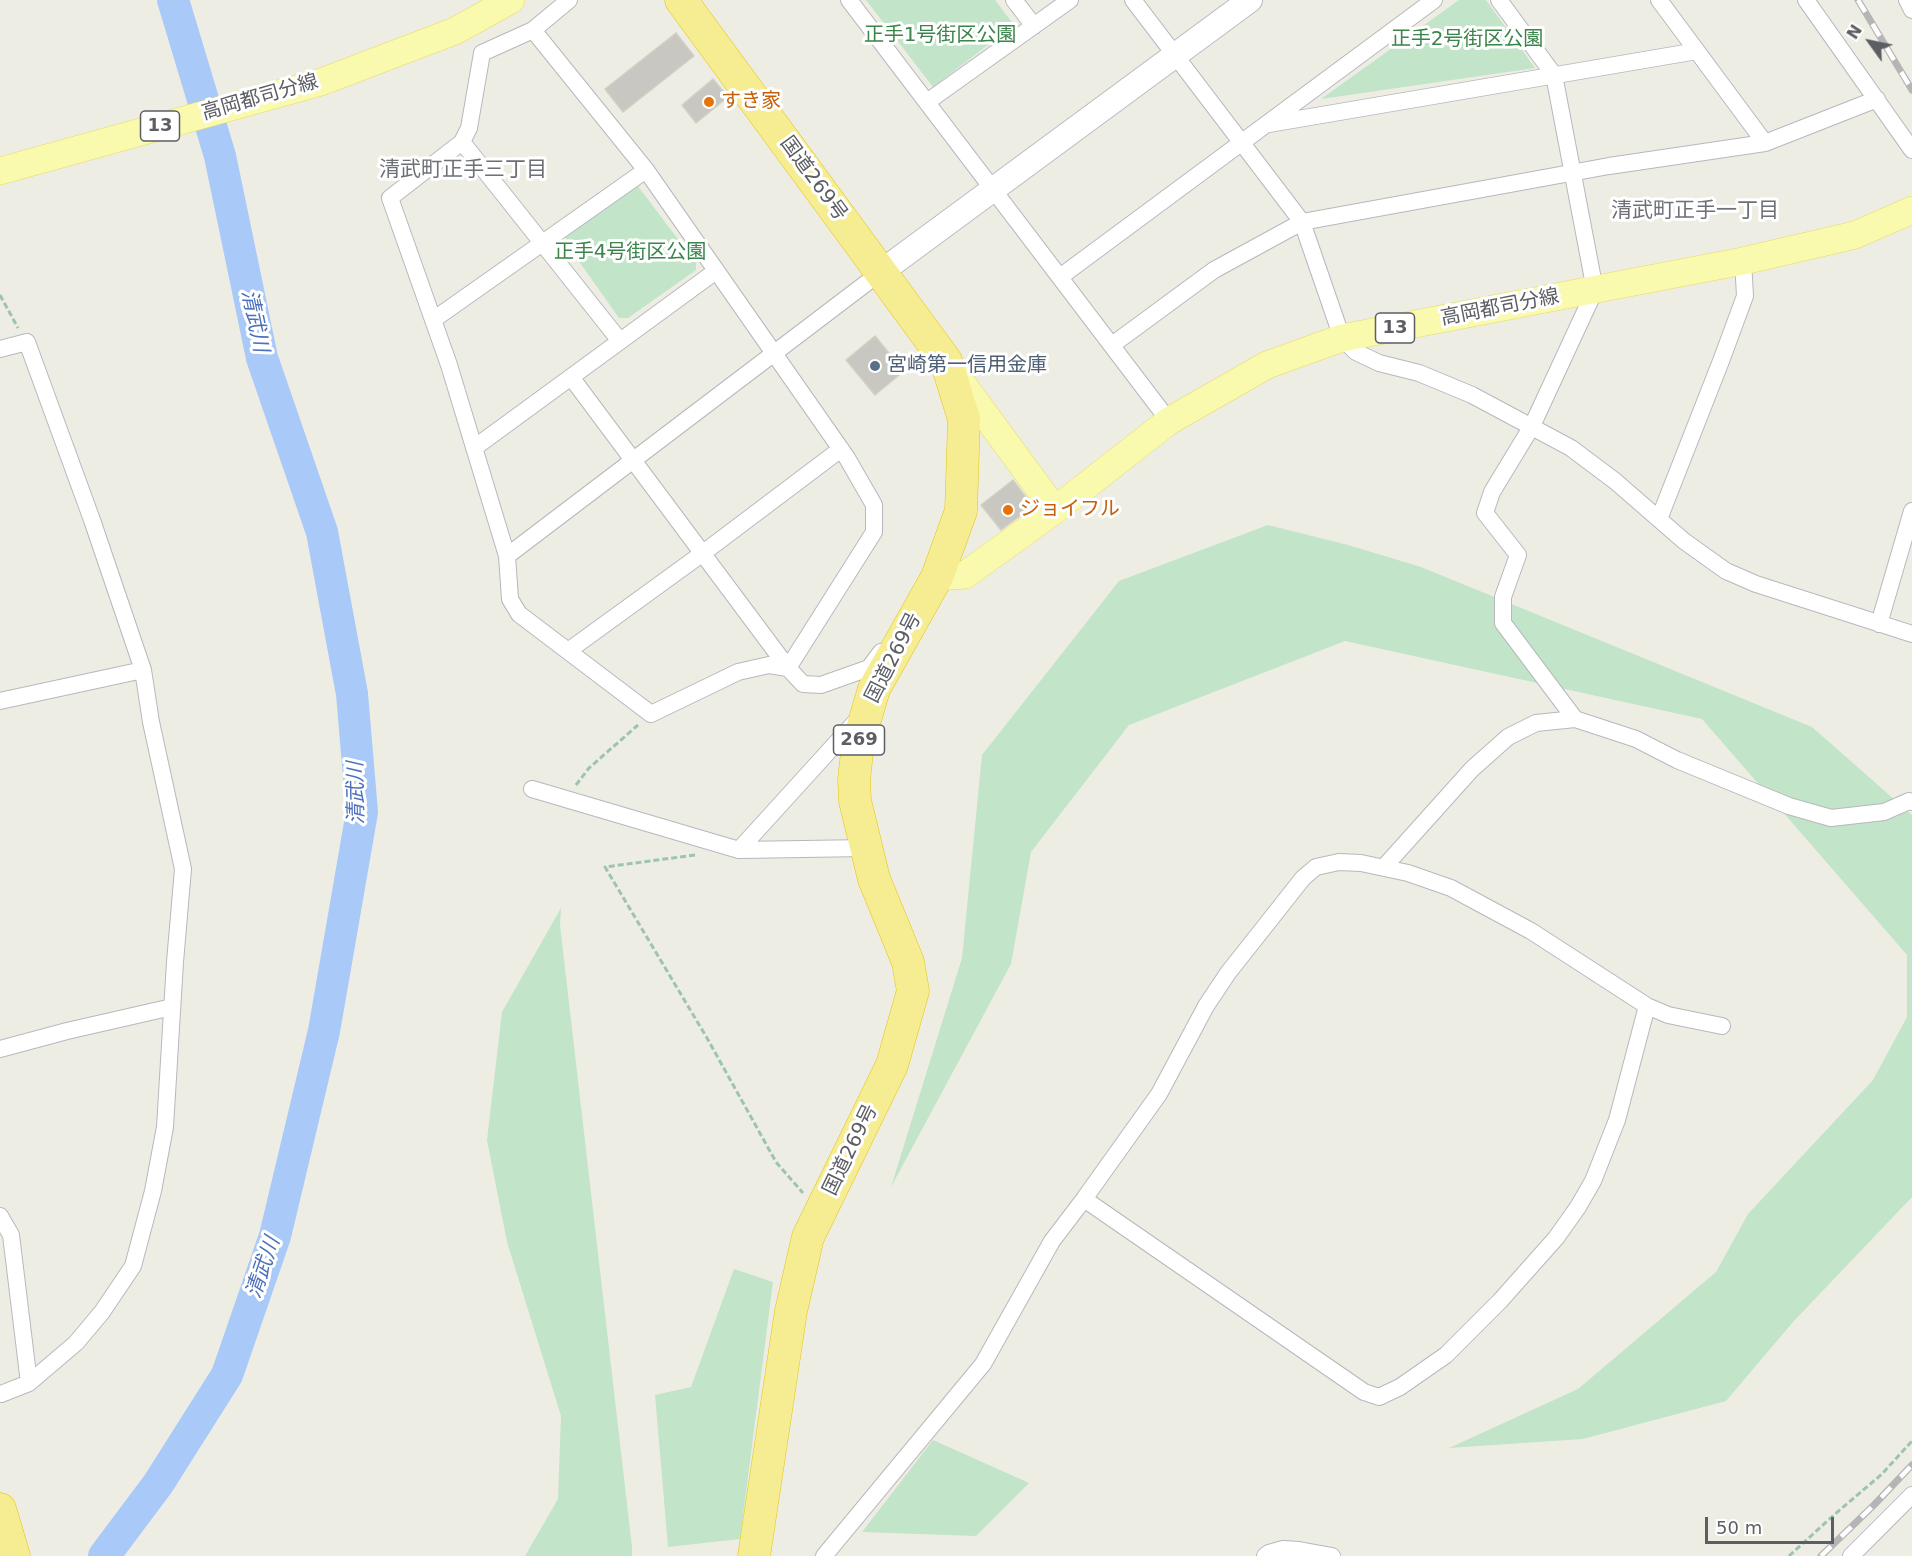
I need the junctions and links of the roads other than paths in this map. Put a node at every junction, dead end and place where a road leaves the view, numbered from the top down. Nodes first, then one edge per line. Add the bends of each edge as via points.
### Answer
1 (511, 0) edge
2 (569, 0) edge
3 (681, 0) edge
4 (849, 0) edge
5 (1014, 0) edge
6 (1070, 0) edge
7 (1133, 0) edge
8 (1250, 0) edge
9 (1499, 0) edge
10 (1659, 0) edge
11 (1806, 0) edge
12 (1907, 0) edge
13 (1430, 1) edge
14 (1912, 10) edge
15 (1034, 26) junction
16 (533, 30) junction
17 (1697, 51) junction
18 (1175, 56) junction
19 (1554, 75) junction
20 (1877, 99) junction
21 (927, 102) junction
22 (1266, 124) junction
23 (462, 142) junction
24 (1242, 142) junction
25 (1765, 143) junction
26 (1912, 150) edge
27 (646, 170) junction
28 (0, 171) edge
29 (1572, 173) junction
30 (994, 189) junction
31 (1912, 210) edge
32 (1302, 222) junction
33 (543, 243) junction
34 (1743, 261) junction
35 (716, 271) junction
36 (882, 272) junction
37 (1060, 277) junction
38 (1595, 290) junction
39 (433, 320) junction
40 (1342, 339) junction
41 (620, 341) junction
42 (1112, 345) junction
43 (0, 350) edge
44 (774, 353) junction
45 (946, 361) junction
46 (571, 377) junction
47 (1169, 421) junction
48 (1532, 426) junction
49 (474, 448) junction
50 (841, 449) junction
51 (633, 460) junction
52 (1055, 510) junction
53 (1912, 512) edge
54 (1659, 519) junction
55 (1909, 530) edge
56 (703, 554) junction
57 (507, 556) junction
58 (937, 577) junction
59 (1879, 624) junction
60 (1912, 634) edge
61 (568, 651) junction
62 (788, 668) junction
63 (143, 670) junction
64 (0, 701) edge
65 (869, 707) junction
66 (1575, 719) junction
67 (532, 789) dead end
68 (1912, 802) edge
69 (867, 848) junction
70 (739, 850) junction
71 (1384, 867) junction
72 (1647, 1006) junction
73 (172, 1007) junction
74 (1722, 1026) dead end
75 (0, 1049) edge
76 (1084, 1199) junction
77 (0, 1216) edge
78 (29, 1383) junction
79 (1, 1394) edge
80 (1909, 1504) edge
81 (0, 1509) edge
82 (14, 1556) edge
83 (754, 1556) edge
84 (824, 1556) edge
85 (1265, 1556) edge
86 (1332, 1556) edge
87 (1851, 1556) edge

1 - 28 main road, 高岡都司分線 / 13 via 455,31 321,82
2 - 16 street
3 - 36 highway, 国道269号 / 269
4 - 21 street
5 - 15 street
6 - 15 street
7 - 18 street
8 - 18 street
9 - 19 street
10 - 17 street
11 - 20 street
12 - 14 street
13 - 22 street
15 - 21 street
16 - 23 street via 482,53 469,128
16 - 27 street
17 - 19 street
17 - 25 street
18 - 24 street
18 - 30 street
19 - 22 street
19 - 29 street
20 - 25 street
20 - 26 street
21 - 30 street
22 - 24 street
23 - 33 street
23 - 39 street via 390,198
24 - 32 street
24 - 37 street
25 - 29 street
27 - 33 street
27 - 35 street
29 - 32 street
29 - 38 street
30 - 36 street
30 - 37 street
31 - 34 main road, 高岡都司分線 / 13 via 1855,235
32 - 40 street
32 - 42 street via 1214,270
33 - 39 street
33 - 41 street
34 - 38 main road, 高岡都司分線 / 13
34 - 54 street via 1745,296
35 - 41 street
35 - 44 street
36 - 44 street
36 - 45 highway, 国道269号 / 269
37 - 42 street
38 - 40 main road, 高岡都司分線 / 13
38 - 48 street
39 - 49 street
40 - 47 main road, 高岡都司分線 / 13 via 1267,365
40 - 48 street via 1364,356 1472,394
41 - 46 street
42 - 47 street
43 - 63 street via 27,342
44 - 50 street
44 - 51 street
45 - 52 main road
45 - 58 highway, 国道269号 / 269 via 964,419 961,511
46 - 49 street
46 - 51 street
47 - 52 main road, 高岡都司分線 / 13
48 - 54 street via 1571,448
48 - 66 street via 1492,492 1485,513 1518,555 1503,597 1503,623
49 - 57 street
50 - 56 street
50 - 62 street via 874,505 874,532
51 - 56 street
51 - 57 street
52 - 58 main road, 高岡都司分線 / 13 via 965,575
53 - 55 street
54 - 59 street via 1726,571
55 - 59 street
56 - 61 street
56 - 62 street
57 - 61 street via 514,607
58 - 62 street via 869,668 821,685 803,684
58 - 65 highway, 国道269号 / 269 via 874,689
59 - 60 street
61 - 62 street via 651,714 738,672 769,665
63 - 64 street
63 - 73 street via 183,868
65 - 69 highway, 国道269号 / 269 via 858,743 854,780
65 - 70 street
66 - 68 street via 1635,739 1789,806 1831,818 1884,812
66 - 71 street via 1536,723 1508,737 1472,770
67 - 70 street
69 - 70 street
69 - 83 highway, 国道269号 / 269 via 878,888 908,962 913,991 892,1065 808,1238 791,1311
71 - 72 street via 1450,888 1521,925
71 - 76 street via 1339,862 1316,867 1303,878 1228,973 1159,1094
72 - 74 street via 1668,1015
72 - 76 street via 1617,1120 1593,1181 1578,1207 1507,1293 1446,1355 1400,1387 1379,1396 1364,1392
73 - 75 street
73 - 78 street via 165,1127 156,1180 133,1266 76,1343
76 - 84 street via 1052,1241 983,1364
77 - 78 street via 11,1235
78 - 79 street
80 - 87 street
81 - 82 highway
85 - 86 street via 1283,1549

